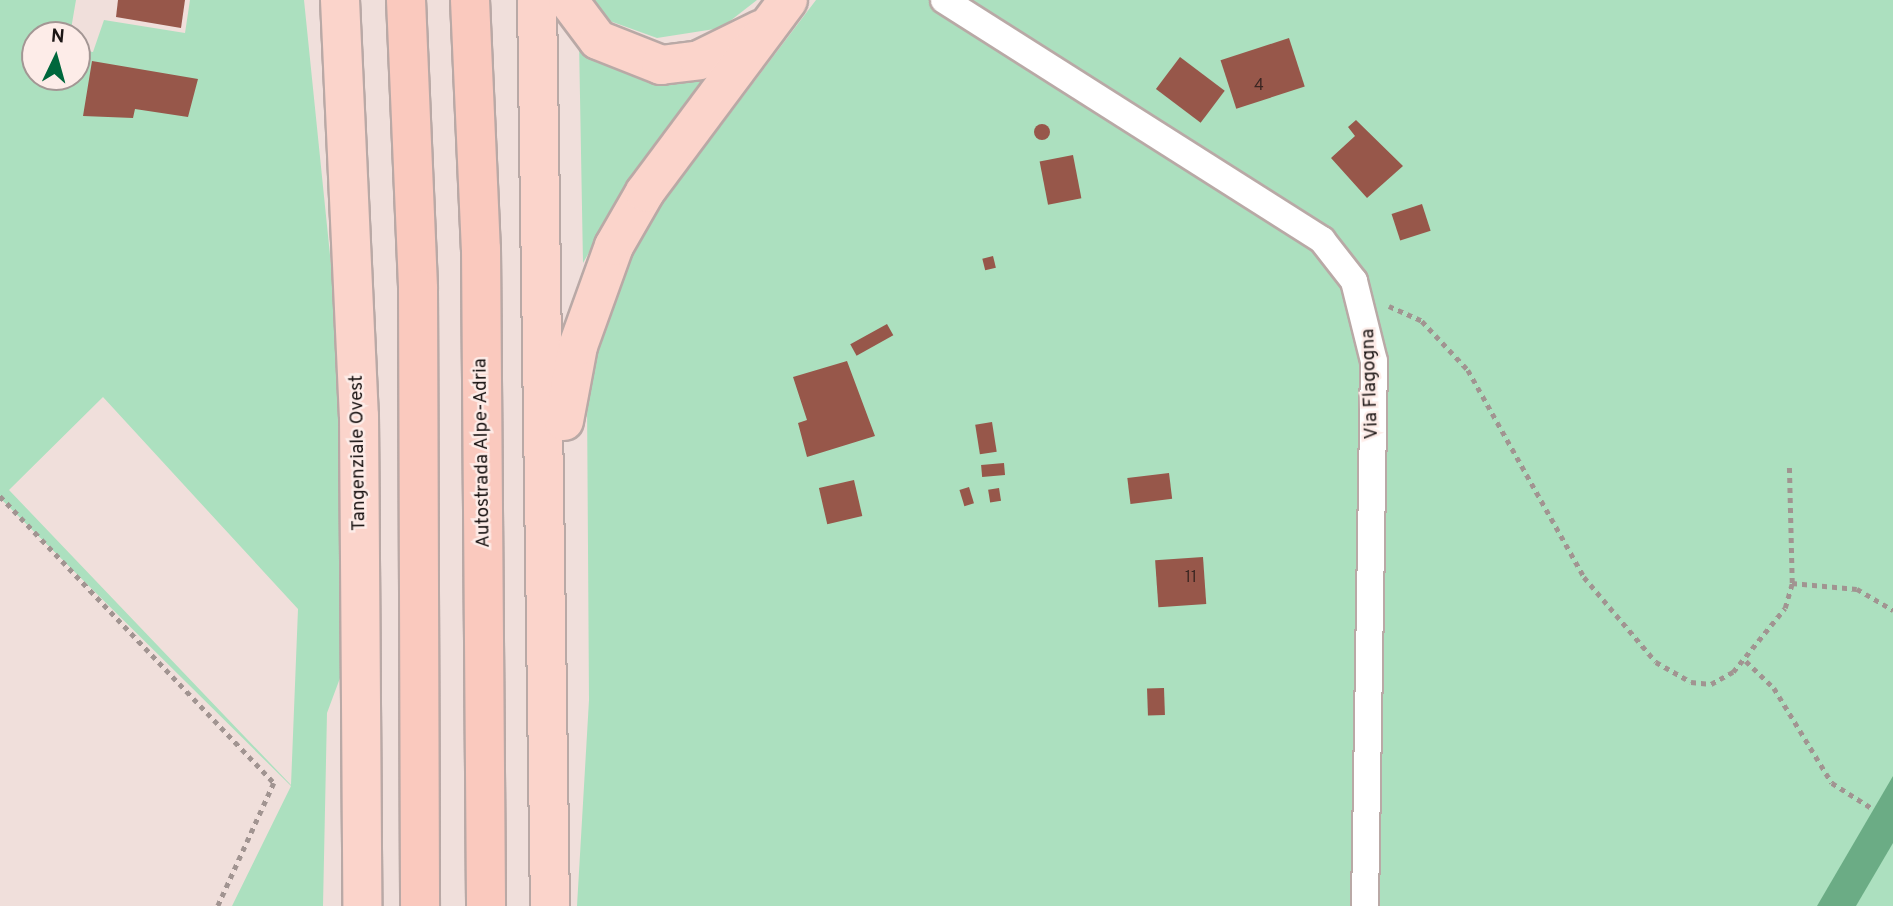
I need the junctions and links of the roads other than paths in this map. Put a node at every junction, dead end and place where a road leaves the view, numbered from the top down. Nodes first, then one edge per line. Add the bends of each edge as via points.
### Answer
1 (340, 0) edge
2 (405, 0) edge
3 (470, 0) edge
4 (537, 0) edge
5 (568, 0) edge
6 (944, 0) edge
7 (778, 13) edge
8 (548, 527) junction
9 (359, 687) junction
10 (340, 906) edge
11 (362, 906) edge
12 (420, 906) edge
13 (486, 906) edge
14 (550, 906) edge
15 (1365, 906) edge

1 - 9 highway, Tangenziale Ovest via 359,416
2 - 12 highway via 418,289
3 - 13 highway, Autostrada Alpe-Adria via 481,249
4 - 8 highway
5 - 7 highway via 598,40 662,65 724,50
6 - 15 street, Via Flagogna via 1322,240 1362,296 1374,361
7 - 8 highway via 646,192 609,258 578,346
8 - 14 highway
9 - 10 highway via 340,761
9 - 11 highway, Tangenziale Ovest

